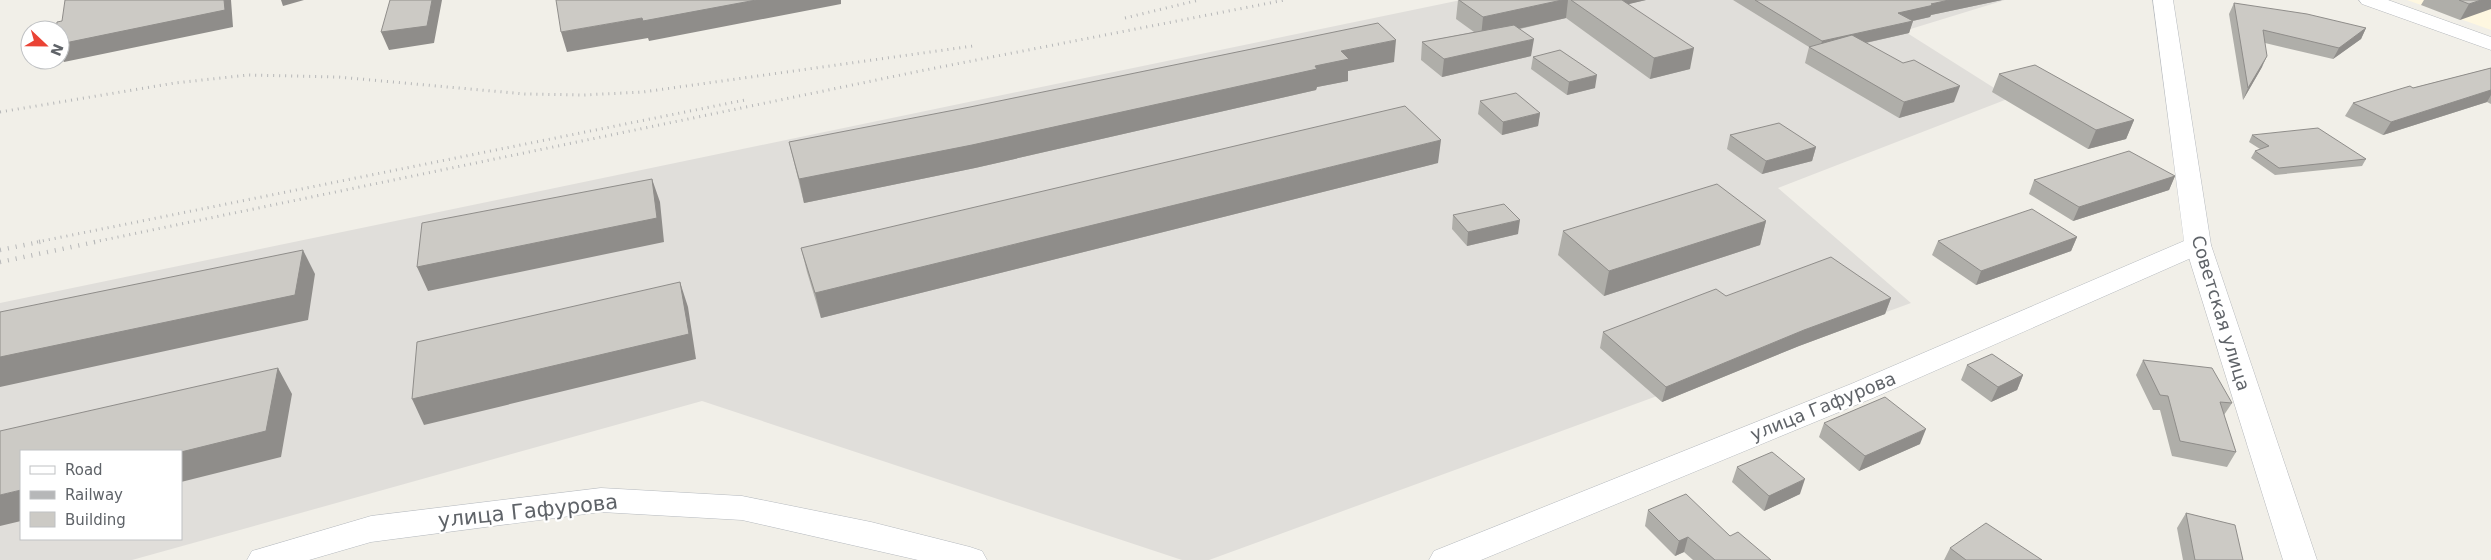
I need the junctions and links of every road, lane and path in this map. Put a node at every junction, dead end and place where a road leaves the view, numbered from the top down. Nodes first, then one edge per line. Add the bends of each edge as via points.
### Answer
1 (2163, 0) edge
2 (2369, 0) edge
3 (2487, 39) edge
4 (2198, 245) junction
5 (930, 556) edge
6 (264, 560) edge
7 (970, 560) edge
8 (1446, 560) edge
9 (2300, 560) edge

1 - 4 main road, Советская улица
2 - 3 main road
4 - 8 main road, улица Гафурова via 1862,391
4 - 9 main road, Советская улица
5 - 6 main road, улица Гафурова via 871,535 742,508 601,500 371,529
5 - 7 main road, улица Гафурова

